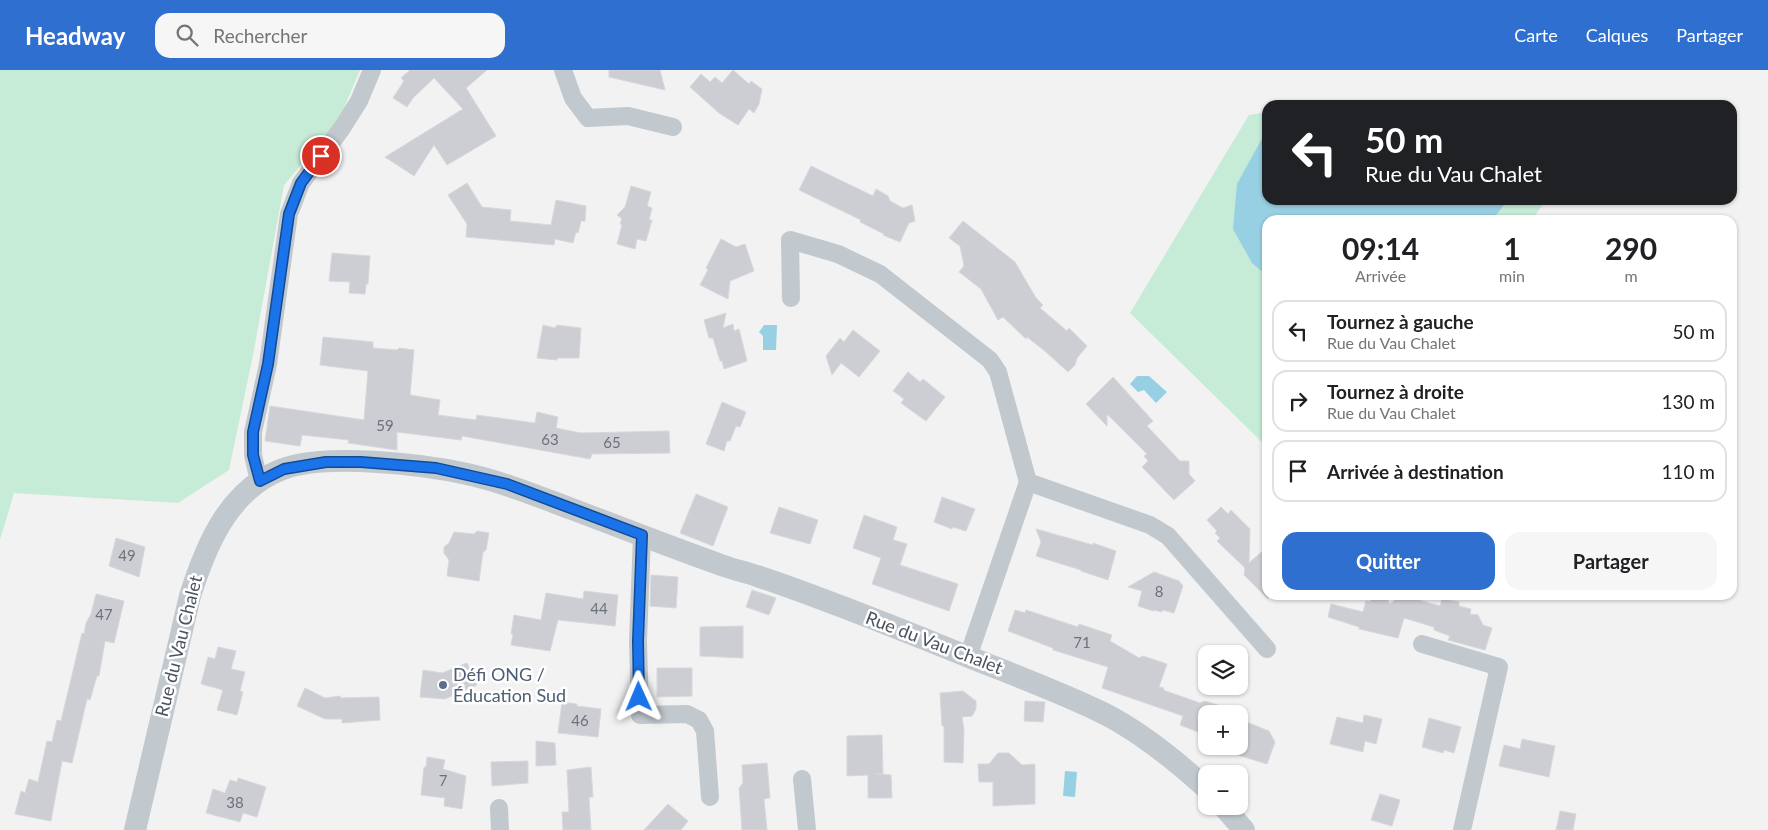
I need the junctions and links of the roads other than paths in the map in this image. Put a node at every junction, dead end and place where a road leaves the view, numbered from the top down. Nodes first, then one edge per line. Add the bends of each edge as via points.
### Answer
1 (372, 70) edge
2 (563, 70) edge
3 (673, 127) dead end
4 (791, 298) dead end
5 (260, 481) junction
6 (1028, 482) junction
7 (642, 535) junction
8 (1422, 644) dead end
9 (1267, 649) dead end
10 (968, 656) junction
11 (802, 779) dead end
12 (1198, 782) edge
13 (710, 797) dead end
14 (499, 808) dead end
15 (1231, 815) edge
16 (135, 830) edge
17 (500, 830) edge
18 (807, 830) edge
19 (1244, 830) edge
20 (1462, 830) edge

1 - 5 street via 359,101 301,183 289,214 268,364 253,432 253,455
2 - 3 street via 573,98 588,118 628,116
4 - 6 street via 790,240 838,254 869,268 894,285 994,365
5 - 7 street, Rue du Vau Chalet via 284,469 326,462 436,468 507,484
5 - 16 street, Rue du Vau Chalet via 230,508 199,568 164,699
6 - 9 street via 1150,525 1168,536
6 - 10 street
7 - 10 street, Rue du Vau Chalet
7 - 13 street via 638,641 640,715 688,714 699,720 706,731
8 - 20 street via 1499,667
10 - 12 street, Rue du Vau Chalet via 1103,714 1132,730
11 - 18 street
14 - 17 street
15 - 19 street

